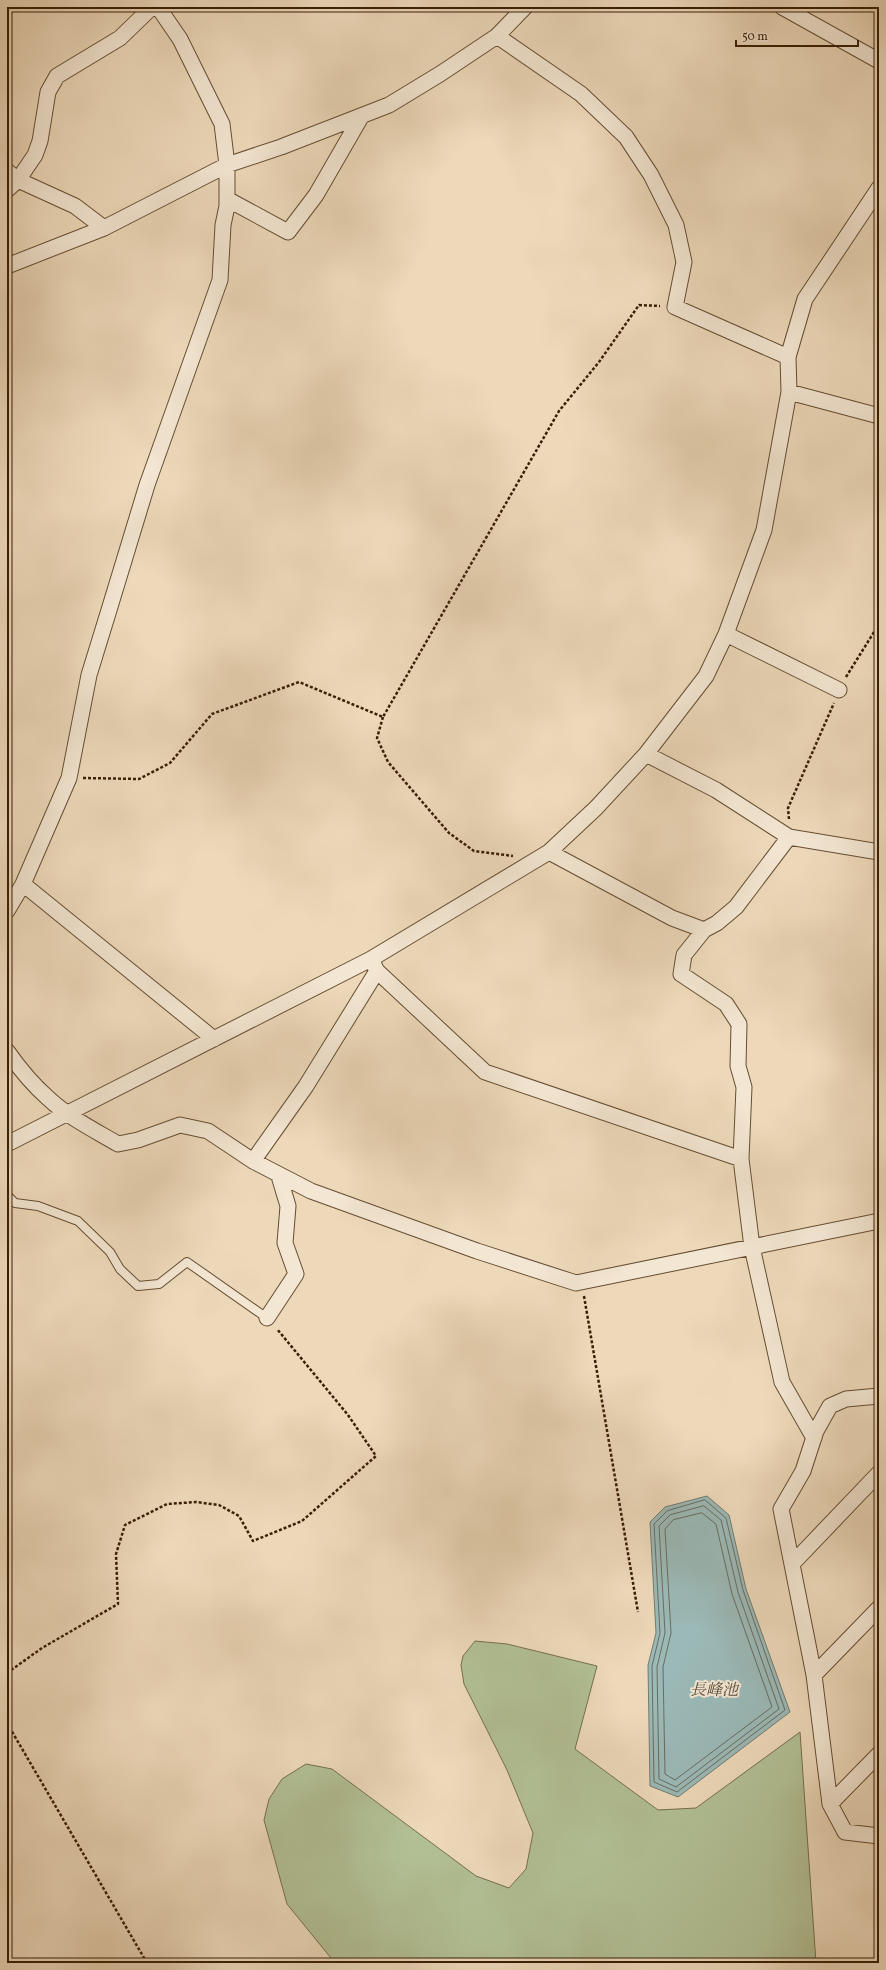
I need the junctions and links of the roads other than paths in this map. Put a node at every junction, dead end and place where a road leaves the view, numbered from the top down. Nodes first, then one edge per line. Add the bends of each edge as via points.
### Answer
1 (152, 7) edge
2 (158, 7) edge
3 (525, 7) edge
4 (782, 7) edge
5 (497, 36) junction
6 (879, 61) edge
7 (361, 117) junction
8 (227, 165) junction
9 (13, 176) edge
10 (879, 188) edge
11 (7, 190) edge
12 (227, 199) junction
13 (104, 228) junction
14 (7, 266) edge
15 (788, 357) junction
16 (789, 392) junction
17 (879, 416) edge
18 (726, 634) junction
19 (838, 690) road end
20 (646, 754) junction
21 (789, 837) junction
22 (549, 852) junction
23 (879, 852) edge
24 (23, 884) junction
25 (7, 911) edge
26 (704, 930) junction
27 (374, 965) junction
28 (214, 1039) junction
29 (7, 1051) edge
30 (67, 1113) junction
31 (7, 1144) edge
32 (741, 1159) junction
33 (254, 1161) junction
34 (279, 1176) junction
35 (7, 1195) edge
36 (879, 1221) edge
37 (752, 1247) junction
38 (267, 1318) joint
39 (879, 1396) edge
40 (814, 1438) junction
41 (879, 1473) edge
42 (792, 1564) junction
43 (879, 1608) edge
44 (814, 1675) junction
45 (879, 1754) edge
46 (830, 1804) junction
47 (879, 1836) edge

1 - 9 street via 120,38 57,76 48,92 40,141 35,155
2 - 8 street via 180,39 222,124
3 - 5 street
4 - 6 street
5 - 7 street via 414,90
5 - 15 street via 581,94 626,137 651,175 676,225 684,262 675,307
7 - 8 street via 281,148
7 - 12 street via 316,195 288,232
8 - 12 street
8 - 13 street
9 - 11 street
9 - 13 street via 75,206
10 - 15 street via 805,299
12 - 24 street via 220,280 147,485 111,603 89,676 69,778
13 - 14 street
15 - 16 street
16 - 17 street
16 - 18 street via 764,530
18 - 19 street
18 - 20 street via 706,676
20 - 21 street via 716,790
20 - 22 street via 596,808
21 - 23 street
21 - 26 street via 736,907
22 - 26 street via 672,918
22 - 27 street
24 - 25 street
24 - 28 street
26 - 32 street via 684,955 682,974 726,1004 740,1024 738,1066 744,1087
27 - 28 street
27 - 32 street via 485,1072
27 - 33 street via 306,1086
28 - 30 street
29 - 30 street via 24,1074 48,1099
30 - 31 street
30 - 33 street via 118,1144 138,1140 180,1125 208,1131
32 - 37 street
33 - 34 street
34 - 37 street via 311,1191 477,1251 576,1283
34 - 38 street via 288,1206 285,1243 296,1274
35 - 38 lane via 15,1203 38,1206 78,1221 110,1252 120,1269 138,1286 159,1284 187,1262
36 - 37 street
37 - 40 street via 782,1382
39 - 40 street via 846,1399 830,1406
40 - 42 street via 803,1471 781,1509
41 - 42 street
42 - 44 street
43 - 44 street
44 - 46 street
45 - 46 street
46 - 47 street via 845,1832

